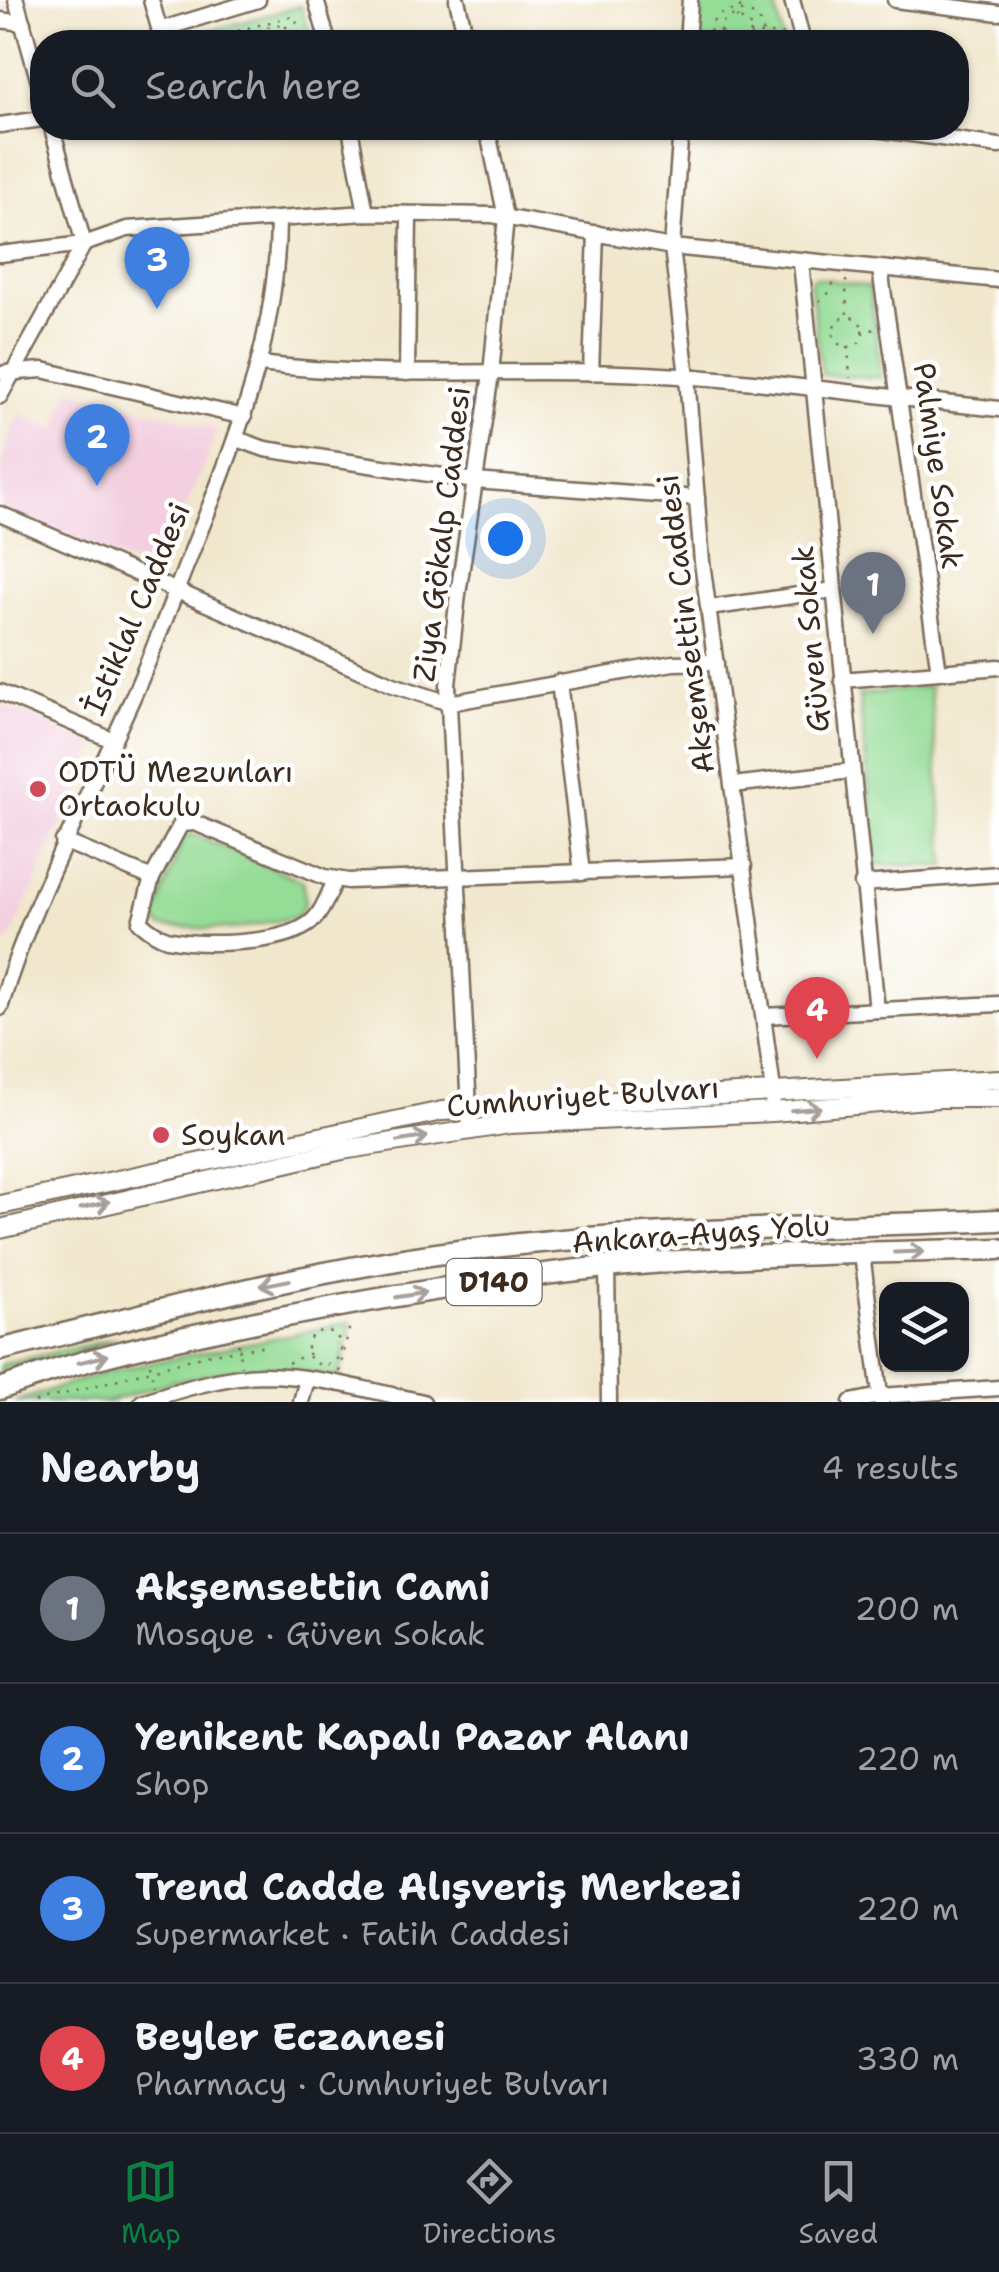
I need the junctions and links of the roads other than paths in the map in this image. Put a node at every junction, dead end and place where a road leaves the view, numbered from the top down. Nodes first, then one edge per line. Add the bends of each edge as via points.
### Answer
1 (16, 0) edge
2 (152, 0) edge
3 (258, 0) edge
4 (316, 0) edge
5 (456, 0) edge
6 (690, 0) edge
7 (792, 0) edge
8 (895, 0) edge
9 (999, 13) edge
10 (0, 20) edge
11 (23, 23) junction
12 (160, 30) edge
13 (177, 30) edge
14 (325, 30) edge
15 (463, 30) edge
16 (688, 30) edge
17 (800, 30) edge
18 (30, 48) edge
19 (30, 121) edge
20 (0, 125) edge
21 (55, 140) edge
22 (352, 140) edge
23 (490, 140) edge
24 (680, 140) edge
25 (955, 140) edge
26 (999, 146) edge
27 (366, 214) junction
28 (410, 214) junction
29 (506, 217) junction
30 (278, 219) junction
31 (596, 233) junction
32 (84, 244) junction
33 (672, 247) junction
34 (0, 254) edge
35 (801, 262) junction
36 (880, 269) junction
37 (999, 280) edge
38 (260, 364) junction
39 (5, 373) edge
40 (407, 373) junction
41 (591, 373) junction
42 (490, 374) junction
43 (687, 378) junction
44 (815, 390) junction
45 (0, 396) edge
46 (901, 399) junction
47 (999, 409) edge
48 (244, 418) junction
49 (237, 439) junction
50 (475, 481) junction
51 (697, 498) junction
52 (0, 514) edge
53 (176, 590) junction
54 (834, 590) junction
55 (709, 608) junction
56 (716, 662) junction
57 (999, 667) edge
58 (939, 672) junction
59 (842, 680) junction
60 (559, 682) junction
61 (0, 692) edge
62 (449, 703) junction
63 (112, 740) junction
64 (851, 771) junction
65 (733, 784) junction
66 (64, 841) junction
67 (744, 866) junction
68 (582, 873) junction
69 (999, 874) edge
70 (152, 878) junction
71 (336, 878) junction
72 (458, 878) junction
73 (862, 884) junction
74 (999, 1004) edge
75 (0, 1008) edge
76 (876, 1010) junction
77 (764, 1016) junction
78 (999, 1079) edge
79 (774, 1090) junction
80 (999, 1098) edge
81 (467, 1109) junction
82 (772, 1112) junction
83 (470, 1130) junction
84 (0, 1205) edge
85 (999, 1220) edge
86 (0, 1228) edge
87 (999, 1249) edge
88 (862, 1254) junction
89 (607, 1267) junction
90 (0, 1350) edge
91 (307, 1379) junction
92 (999, 1388) edge
93 (0, 1389) edge
94 (183, 1396) edge
95 (881, 1399) edge
96 (142, 1402) edge
97 (301, 1402) edge
98 (421, 1402) edge
99 (610, 1402) edge
100 (851, 1402) edge

1 - 11 street
2 - 12 street
3 - 13 street
4 - 14 street
5 - 15 street
6 - 16 street
7 - 17 street
8 - 9 street
10 - 11 street
11 - 18 street
19 - 20 street
21 - 32 street
22 - 27 street
23 - 29 street, Ziya Gökalp Caddesi
24 - 33 street, Akşemsettin Caddesi
25 - 26 street
27 - 28 street
27 - 30 street
28 - 29 street
28 - 40 street
29 - 31 street
29 - 42 street, Ziya Gökalp Caddesi
30 - 32 street via 127,229
30 - 38 street, İstiklal Caddesi
31 - 33 street
31 - 41 street
32 - 34 street
32 - 39 street
33 - 35 street
33 - 43 street, Akşemsettin Caddesi
35 - 36 street
35 - 44 street, Güven Sokak
36 - 37 street
36 - 46 street, Palmiye Sokak
38 - 40 street
38 - 48 street, İstiklal Caddesi
39 - 45 street
39 - 48 street via 43,370
40 - 42 street
41 - 42 street
41 - 43 street
42 - 50 street, Ziya Gökalp Caddesi
43 - 44 street
43 - 51 street, Akşemsettin Caddesi
44 - 46 street
44 - 54 street, Güven Sokak
46 - 47 street
46 - 58 street, Palmiye Sokak
48 - 49 street, İstiklal Caddesi
49 - 50 street via 265,450
49 - 53 street, İstiklal Caddesi
50 - 51 street
50 - 62 street, Ziya Gökalp Caddesi
51 - 55 street, Akşemsettin Caddesi
52 - 53 street
53 - 62 street
53 - 63 street, İstiklal Caddesi
54 - 55 street
54 - 59 street, Güven Sokak
55 - 56 street, Akşemsettin Caddesi
56 - 60 street
56 - 65 street, Akşemsettin Caddesi
57 - 58 street
58 - 59 street
59 - 64 street, Güven Sokak
60 - 62 street
60 - 68 street
61 - 63 street
62 - 72 street, Ziya Gökalp Caddesi
63 - 66 street, İstiklal Caddesi
64 - 65 street
64 - 73 street, Güven Sokak
65 - 67 street, Akşemsettin Caddesi
66 - 70 street
66 - 75 street, İstiklal Caddesi
67 - 68 street
67 - 77 street, Akşemsettin Caddesi
68 - 72 street
69 - 73 street
70 - 71 street via 181,824 195,823
70 - 71 street via 140,922 164,938 218,944 307,926
71 - 72 street
72 - 81 street, Ziya Gökalp Caddesi
73 - 76 street, Güven Sokak
74 - 76 street
76 - 77 street
77 - 79 street, Akşemsettin Caddesi
78 - 79 main road, Cumhuriyet Bulvarı
79 - 81 main road, Cumhuriyet Bulvarı
79 - 82 street, Akşemsettin Caddesi
82 -> 80 main road, Cumhuriyet Bulvarı
81 - 83 street, Ziya Gökalp Caddesi
81 - 84 main road, Cumhuriyet Bulvarı
82 - 83 main road, Cumhuriyet Bulvarı
86 -> 83 main road, Cumhuriyet Bulvarı via 342,1150
85 -> 90 highway, Ankara-Ayaş Yolu / D140 via 706,1229 471,1249 266,1284
88 -> 87 highway, Ankara-Ayaş Yolu / D140
88 - 89 highway, Ankara-Ayaş Yolu / D140
88 - 95 street
93 -> 89 highway, Ankara-Ayaş Yolu / D140 via 56,1368 237,1326
89 - 99 street
91 - 94 street via 260,1375
91 - 97 street
91 - 98 street
92 - 95 street
94 - 96 street
95 - 100 street

